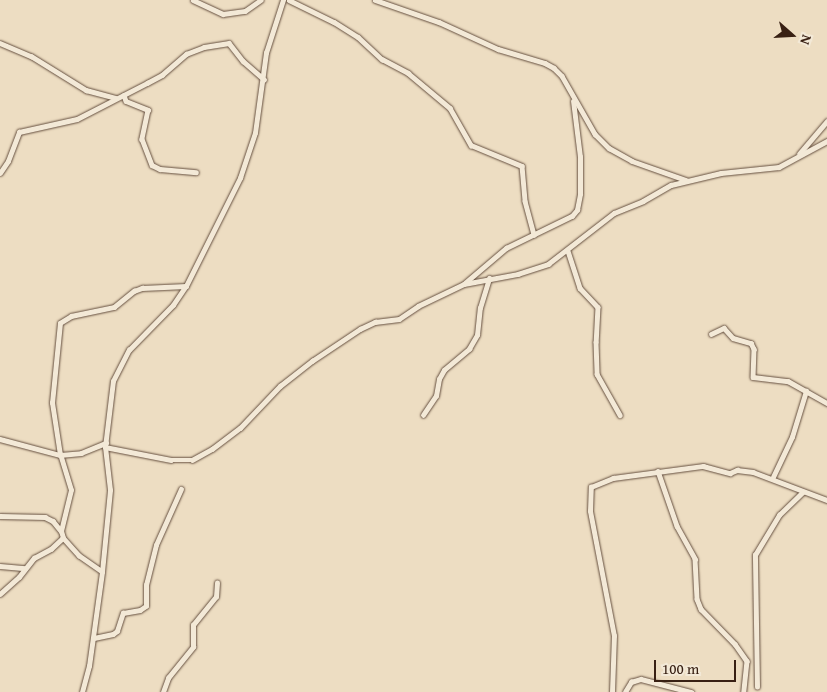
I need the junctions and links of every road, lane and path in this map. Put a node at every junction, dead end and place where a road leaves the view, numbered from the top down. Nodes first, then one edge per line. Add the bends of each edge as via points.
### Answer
1 (193, 0) edge
2 (261, 0) edge
3 (283, 0) edge
4 (289, 0) edge
5 (375, 0) edge
6 (0, 43) edge
7 (264, 79) junction
8 (124, 95) junction
9 (573, 97) junction
10 (117, 98) junction
11 (827, 121) edge
12 (827, 141) edge
13 (795, 158) junction
14 (196, 172) dead end
15 (0, 173) edge
16 (687, 180) junction
17 (534, 235) junction
18 (568, 251) junction
19 (489, 278) junction
20 (464, 284) junction
21 (186, 286) junction
22 (711, 334) dead end
23 (806, 391) junction
24 (827, 403) edge
25 (424, 415) dead end
26 (620, 415) dead end
27 (0, 438) edge
28 (106, 445) junction
29 (60, 455) junction
30 (658, 471) junction
31 (773, 478) junction
32 (181, 489) dead end
33 (803, 492) junction
34 (827, 500) edge
35 (0, 516) edge
36 (61, 531) junction
37 (63, 538) junction
38 (0, 566) edge
39 (25, 568) junction
40 (102, 572) junction
41 (217, 583) dead end
42 (0, 594) edge
43 (94, 638) junction
44 (757, 687) dead end
45 (82, 692) edge
46 (163, 692) edge
47 (612, 692) edge
48 (625, 692) edge
49 (691, 692) edge
50 (744, 692) edge

1 - 2 street via 223,14 245,12
3 - 7 street via 266,53
4 - 17 street via 334,22 408,73 450,108 471,145 522,166 525,202
5 - 9 street via 439,22 498,49 545,63 562,76
6 - 10 street via 31,56 86,90
7 - 8 street via 243,61 232,45 223,44 186,54 162,75
7 - 21 street via 255,133 243,170
8 - 10 street
8 - 14 street via 126,101 148,110 142,138 152,165 160,169
9 - 16 street via 595,134 609,148 632,161
9 - 17 street via 580,157 579,203 572,216
10 - 15 street via 77,119 19,132 8,162
11 - 13 street
12 - 13 street
13 - 16 street via 779,167
16 - 18 street via 614,213
17 - 20 street via 506,248
18 - 19 street via 537,269
18 - 26 street via 580,288 598,307 597,374
19 - 20 street
19 - 25 street via 480,308 477,335 469,349 444,370 436,396
20 - 28 street via 399,319 356,331 280,386 240,428 192,460 170,460
21 - 28 street via 173,305 140,336 122,361 113,381
21 - 29 street via 142,288 114,307 62,320 58,329 57,363 51,395
22 - 23 street via 724,328 733,338 751,343 754,349 753,377 788,381
23 - 24 street
23 - 31 street via 792,437
27 - 29 street
28 - 29 street
28 - 40 street via 110,490
29 - 36 street via 71,490
30 - 31 street via 703,466 730,473 737,470 753,472
30 - 47 street via 613,478 593,485 590,491 590,511 614,636
30 - 50 street via 676,526 695,559 697,599 701,609 747,661
31 - 33 street
32 - 43 street via 156,545 146,585 146,606 123,613 113,634
33 - 34 street
33 - 44 street via 779,516 755,555
35 - 36 street via 45,517 54,521
36 - 37 street
37 - 39 street
37 - 40 street via 79,556
38 - 39 street
39 - 42 street
40 - 43 street
41 - 46 street via 216,597 194,622 193,647 170,675
43 - 45 street
48 - 49 street via 631,682 641,679

